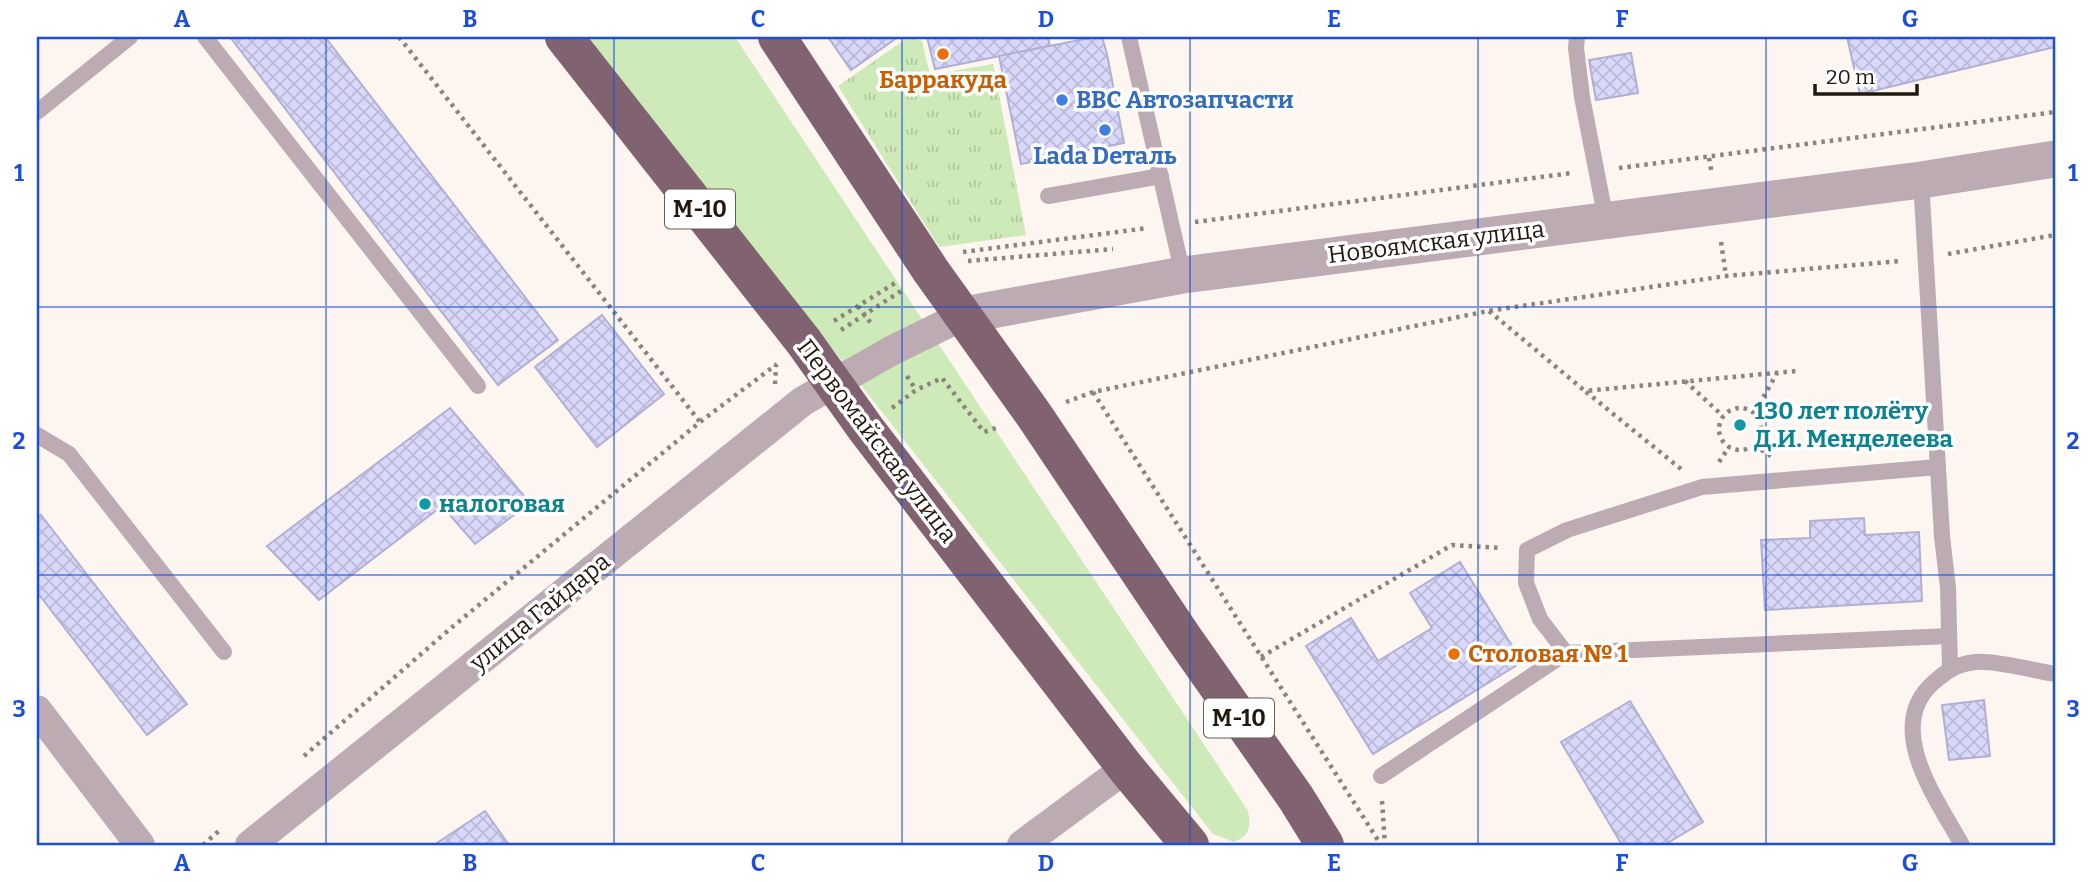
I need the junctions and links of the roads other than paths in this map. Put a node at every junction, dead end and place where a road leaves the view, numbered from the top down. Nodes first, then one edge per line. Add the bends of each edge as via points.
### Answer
1 (131, 37) edge
2 (205, 37) edge
3 (564, 37) edge
4 (777, 37) edge
5 (1129, 37) edge
6 (1577, 37) edge
7 (37, 112) edge
8 (2055, 159) edge
9 (1161, 176) junction
10 (1921, 180) junction
11 (1048, 196) dead end
12 (1606, 220) junction
13 (1183, 275) junction
14 (964, 315) junction
15 (478, 386) dead end
16 (818, 392) junction
17 (37, 435) edge
18 (1938, 467) junction
19 (1950, 636) junction
20 (224, 652) dead end
21 (1566, 653) junction
22 (1950, 668) junction
23 (2055, 674) edge
24 (37, 709) edge
25 (1126, 768) junction
26 (1381, 776) road end
27 (1296, 798) junction
28 (140, 845) edge
29 (250, 845) edge
30 (1022, 845) edge
31 (1191, 845) edge
32 (1307, 845) edge
33 (1325, 845) edge
34 (1962, 845) edge

1 - 7 lane
2 - 15 lane
3 - 16 highway, Первомайская улица / М-10 via 804,342
4 - 14 highway, М-10
5 - 9 lane
6 - 12 lane via 1582,97
8 - 10 street, Новоямская улица
9 - 11 lane
9 - 13 lane
10 - 12 street, Новоямская улица
10 - 18 lane
12 - 13 street, Новоямская улица
13 - 14 street, Новоямская улица
14 - 16 street, Новоямская улица
14 - 27 highway, М-10
16 - 25 highway, Первомайская улица / М-10 via 866,429
16 - 29 street, улица Гайдара
17 - 20 lane via 69,454
18 - 19 lane
18 - 21 lane via 1702,487 1567,530 1527,550 1526,583 1540,619
19 - 21 lane
19 - 22 lane
21 - 26 lane
22 - 23 lane via 1978,661
22 - 34 lane via 1925,690 1914,713 1913,745 1923,774
24 - 28 street
25 - 30 street
25 - 31 highway, Первомайская улица / М-10
27 - 32 highway
27 - 33 highway, М-10

